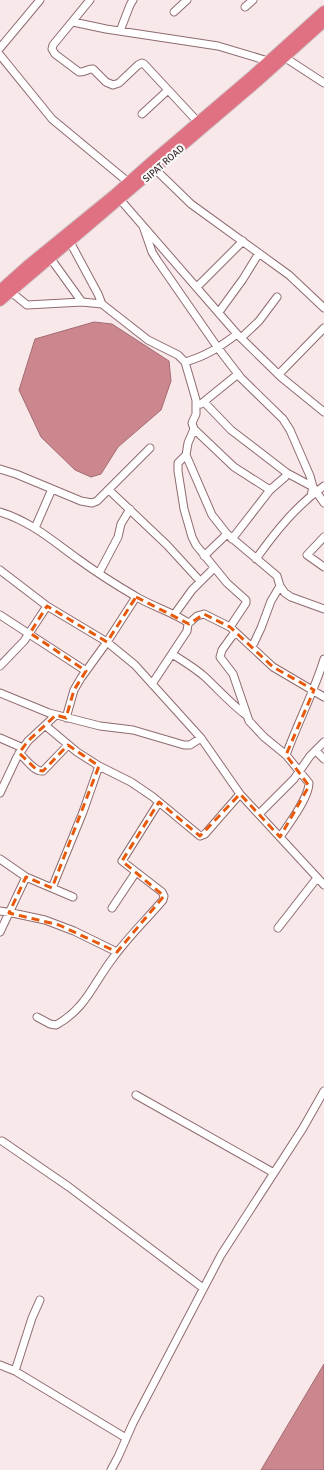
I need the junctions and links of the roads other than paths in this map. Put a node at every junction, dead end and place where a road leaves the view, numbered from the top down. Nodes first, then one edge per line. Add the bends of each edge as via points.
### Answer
1 (40, 0) edge
2 (90, 0) edge
3 (133, 0) edge
4 (187, 0) edge
5 (253, 0) edge
6 (245, 7) dead end
7 (324, 11) edge
8 (174, 12) dead end
9 (73, 22) junction
10 (324, 22) edge
11 (120, 32) junction
12 (0, 48) edge
13 (0, 55) edge
14 (284, 57) junction
15 (268, 60) junction
16 (324, 82) edge
17 (168, 90) junction
18 (142, 114) dead end
19 (198, 121) junction
20 (155, 169) junction
21 (128, 182) junction
22 (117, 197) junction
23 (143, 226) junction
24 (242, 241) junction
25 (70, 242) junction
26 (259, 253) junction
27 (51, 259) junction
28 (197, 287) junction
29 (0, 290) edge
30 (11, 292) junction
31 (277, 298) dead end
32 (0, 301) edge
33 (82, 302) junction
34 (102, 304) junction
35 (324, 308) edge
36 (219, 312) junction
37 (324, 328) edge
38 (239, 336) junction
39 (218, 348) junction
40 (185, 362) junction
41 (238, 374) junction
42 (279, 374) junction
43 (204, 402) junction
44 (197, 407) junction
45 (324, 412) edge
46 (194, 429) junction
47 (150, 448) dead end
48 (186, 455) junction
49 (0, 469) edge
50 (288, 473) junction
51 (324, 486) edge
52 (52, 489) junction
53 (108, 490) junction
54 (270, 490) junction
55 (313, 492) junction
56 (324, 503) edge
57 (130, 509) junction
58 (0, 512) edge
59 (35, 528) junction
60 (229, 536) junction
61 (324, 537) edge
62 (204, 556) junction
63 (256, 559) junction
64 (324, 567) edge
65 (214, 568) junction
66 (0, 570) edge
67 (99, 573) junction
68 (200, 580) junction
69 (280, 586) junction
70 (136, 597) junction
71 (47, 606) junction
72 (324, 609) edge
73 (0, 615) edge
74 (174, 615) junction
75 (188, 624) junction
76 (233, 629) junction
77 (30, 633) junction
78 (107, 642) junction
79 (252, 647) junction
80 (172, 654) junction
81 (324, 659) edge
82 (0, 666) edge
83 (86, 671) junction
84 (152, 684) junction
85 (314, 690) junction
86 (0, 693) edge
87 (324, 697) edge
88 (246, 715) junction
89 (56, 716) junction
90 (66, 718) junction
91 (46, 726) junction
92 (0, 738) edge
93 (201, 738) junction
94 (324, 742) edge
95 (68, 745) junction
96 (21, 751) junction
97 (316, 751) junction
98 (286, 755) junction
99 (324, 759) edge
100 (99, 766) junction
101 (299, 771) junction
102 (0, 793) edge
103 (240, 794) junction
104 (159, 802) junction
105 (259, 814) junction
106 (280, 837) junction
107 (0, 858) edge
108 (136, 872) junction
109 (26, 876) junction
110 (317, 878) junction
111 (324, 885) edge
112 (52, 888) junction
113 (73, 897) dead end
114 (112, 908) dead end
115 (0, 911) edge
116 (9, 913) junction
117 (278, 928) dead end
118 (0, 932) edge
119 (117, 952) junction
120 (37, 1017) dead end
121 (324, 1092) edge
122 (136, 1094) dead end
123 (2, 1141) dead end
124 (274, 1173) junction
125 (203, 1288) junction
126 (40, 1300) dead end
127 (0, 1365) edge
128 (15, 1371) junction
129 (126, 1438) junction
130 (110, 1470) edge

1 - 12 street
2 - 9 street
3 - 11 street
4 - 8 street
5 - 6 street
7 - 15 highway, SIPAT ROAD
9 - 11 street
9 - 17 street via 52,49 74,69 82,73 93,69 113,86 142,63
10 - 14 highway, SIPAT ROAD
11 - 15 street via 218,46
13 - 21 street via 52,119
14 - 16 street
14 - 20 highway, SIPAT ROAD
15 - 19 highway, SIPAT ROAD
17 - 18 street
17 - 19 street
19 - 21 highway, SIPAT ROAD
20 - 22 highway, SIPAT ROAD
20 - 24 street via 191,204
21 - 22 highway, SIPAT ROAD
22 - 23 street
22 - 25 highway, SIPAT ROAD
22 - 29 highway, SIPAT ROAD
23 - 28 street
23 - 39 street via 152,252
24 - 26 street
24 - 28 street
25 - 27 highway, SIPAT ROAD
25 - 34 street
26 - 35 street via 289,275
26 - 36 street
27 - 30 highway, SIPAT ROAD
27 - 33 street
28 - 36 street
30 - 32 highway, SIPAT ROAD
30 - 33 street via 27,305
31 - 38 street via 259,321
33 - 34 street
34 - 40 street via 148,340 178,355
36 - 38 street
37 - 42 street
38 - 39 street
38 - 42 street
39 - 40 street via 201,358
39 - 41 street
40 - 44 street
41 - 43 street
41 - 55 street via 290,430 304,461
42 - 45 street
43 - 44 street
43 - 50 street via 231,430
44 - 46 street via 192,423
46 - 48 street
46 - 54 street via 234,467
47 - 53 street
48 - 60 street via 212,515
48 - 62 street via 178,466 184,509 192,537
49 - 52 street
50 - 54 street
50 - 55 street
51 - 55 street
52 - 53 street via 86,503 97,501
52 - 59 street
53 - 57 street
54 - 60 street
55 - 56 street
55 - 63 street via 283,523
57 - 67 street
57 - 68 street
58 - 59 street
59 - 67 street
60 - 62 street
60 - 63 street
61 - 64 street via 307,555
62 - 65 street
63 - 69 street via 277,576
65 - 68 street
65 - 76 street via 246,600
66 - 71 street
67 - 70 street
68 - 74 street
69 - 72 street via 291,597
69 - 79 street via 271,600 262,628
70 - 74 street
70 - 78 street
71 - 77 street
71 - 78 street
73 - 77 street
74 - 75 street
75 - 76 street via 197,616 204,614
75 - 80 street via 187,631
76 - 79 street
76 - 88 street via 220,657 233,674
77 - 82 street
77 - 83 street
78 - 83 street
78 - 84 street via 135,665
79 - 85 street via 273,667
80 - 84 street
80 - 88 street via 204,676
81 - 85 street
83 - 90 street via 74,690
84 - 93 street
85 - 87 street
85 - 98 street
86 - 89 street
88 - 98 street via 255,728
89 - 90 street
89 - 91 street
90 - 93 street via 133,730 184,745 190,745
91 - 95 street
91 - 96 street via 35,734
92 - 96 street
93 - 103 street
94 - 97 street
95 - 96 street via 41,772
95 - 100 street
96 - 102 street
97 - 99 street
97 - 101 street
98 - 101 street
100 - 104 street via 143,790
100 - 112 street
101 - 105 street
101 - 106 street via 309,783 308,792
103 - 104 street via 205,834 200,836
103 - 105 street
104 - 108 street via 122,861
105 - 106 street
106 - 110 street
107 - 109 street
108 - 114 street
108 - 119 street via 164,896
109 - 112 street
109 - 116 street
110 - 111 street
110 - 117 street
112 - 113 street
115 - 116 street
116 - 118 street
116 - 119 street via 52,923
119 - 120 street via 85,1001 60,1023 54,1025
121 - 124 street
122 - 124 street
123 - 125 street
124 - 125 street via 221,1255
125 - 129 street
126 - 128 street
127 - 128 street
128 - 129 street
129 - 130 street

